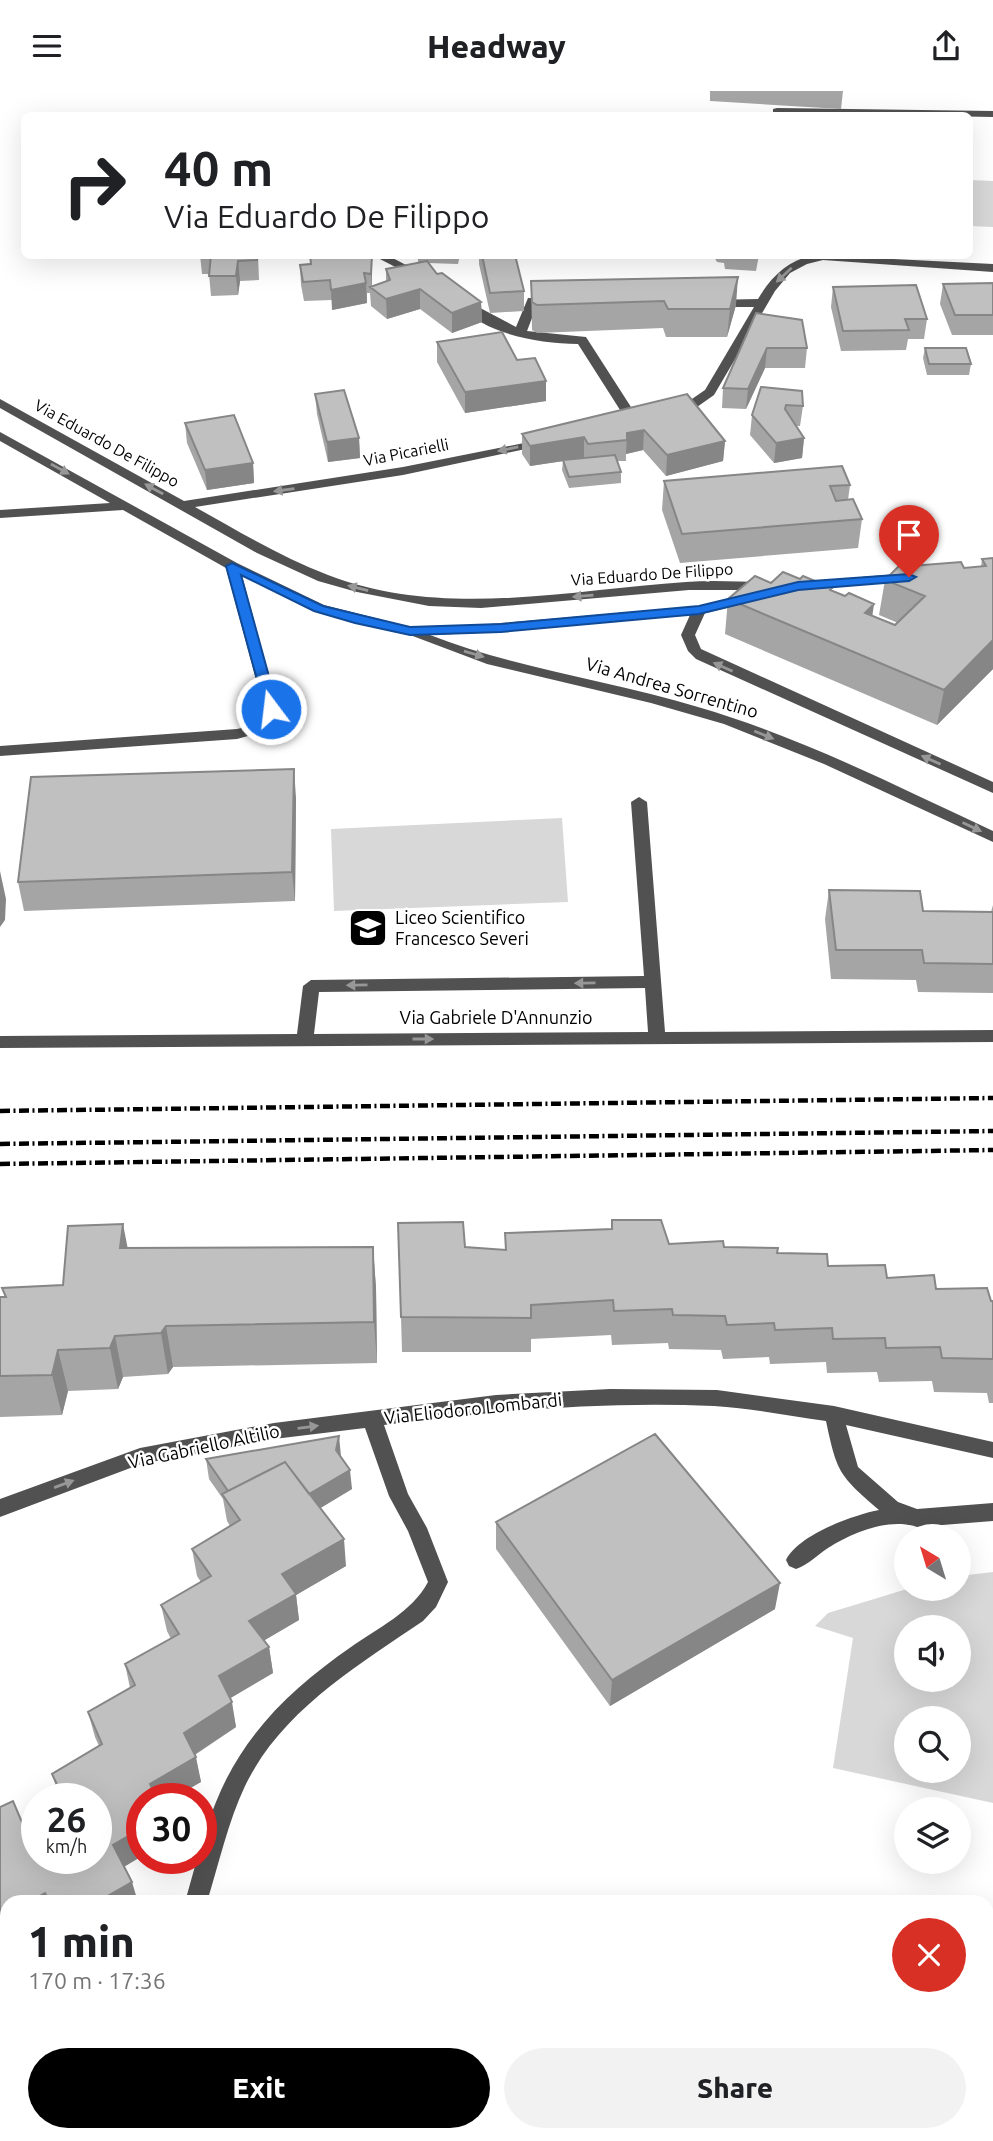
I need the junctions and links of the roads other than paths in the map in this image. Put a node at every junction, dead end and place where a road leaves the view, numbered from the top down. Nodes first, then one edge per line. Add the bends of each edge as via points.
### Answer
1 (777, 111) dead end
2 (849, 112) edge
3 (973, 114) edge
4 (993, 114) edge
5 (385, 259) edge
6 (813, 259) edge
7 (854, 259) edge
8 (993, 268) edge
9 (431, 283) edge
10 (452, 297) edge
11 (572, 302) edge
12 (694, 302) edge
13 (762, 303) junction
14 (520, 334) junction
15 (0, 403) edge
16 (0, 436) edge
17 (561, 437) edge
18 (182, 505) junction
19 (125, 506) junction
20 (0, 514) edge
21 (232, 566) junction
22 (923, 576) edge
23 (798, 586) junction
24 (699, 610) junction
25 (410, 631) junction
26 (0, 751) edge
27 (993, 788) edge
28 (639, 802) dead end
29 (993, 837) edge
30 (653, 982) junction
31 (993, 1036) edge
32 (657, 1038) junction
33 (305, 1040) junction
34 (0, 1042) edge
35 (834, 1415) junction
36 (372, 1419) junction
37 (993, 1450) edge
38 (0, 1508) edge
39 (993, 1512) edge
40 (908, 1516) junction
41 (796, 1560) dead end
42 (198, 1895) edge

1 - 2 street
3 - 4 street
5 - 9 street
6 -> 13 street via 786,271
8 -> 7 street
10 - 14 street via 484,319
11 - 14 street via 531,301
12 - 13 street
13 - 14 street via 710,391 693,404 639,419 582,340 550,341
18 -> 15 street, Via Eduardo De Filippo
16 -> 19 street, Via Eduardo De Filippo
17 -> 18 street, Via Picarielli via 403,471
23 -> 18 street, Via Eduardo De Filippo via 688,586 481,604 429,602 323,578
19 - 20 street
19 - 21 street, Via Eduardo De Filippo
21 - 25 street, Via Eduardo De Filippo via 319,608
21 - 26 street via 271,709 261,728 237,734
22 - 23 street
23 - 24 street, Via Eduardo De Filippo
24 - 25 street, Via Eduardo De Filippo via 501,628
27 -> 24 street, Via Andrea Sorrentino via 701,656 688,635
25 -> 29 street, Via Andrea Sorrentino via 465,651 729,721 837,764
28 - 30 street
30 - 32 street
30 -> 33 street via 311,986
31 - 32 street, Via Gabriele D'Annunzio
33 -> 32 street, Via Gabriele D'Annunzio
33 - 34 street, Via Gabriele D'Annunzio
35 - 36 street, Via Eliodoro Lombardi via 717,1398 610,1397 496,1403
35 - 37 street, Via Eliodoro Lombardi
35 - 40 street via 850,1473 883,1502
38 -> 36 street, Via Gabriello Altilio via 141,1457 274,1431
36 - 42 street, Via Eliodoro Lombardi via 394,1485 418,1528 438,1582 416,1614 309,1688 284,1713 240,1773
39 - 40 street
40 - 41 street via 867,1521 814,1545

